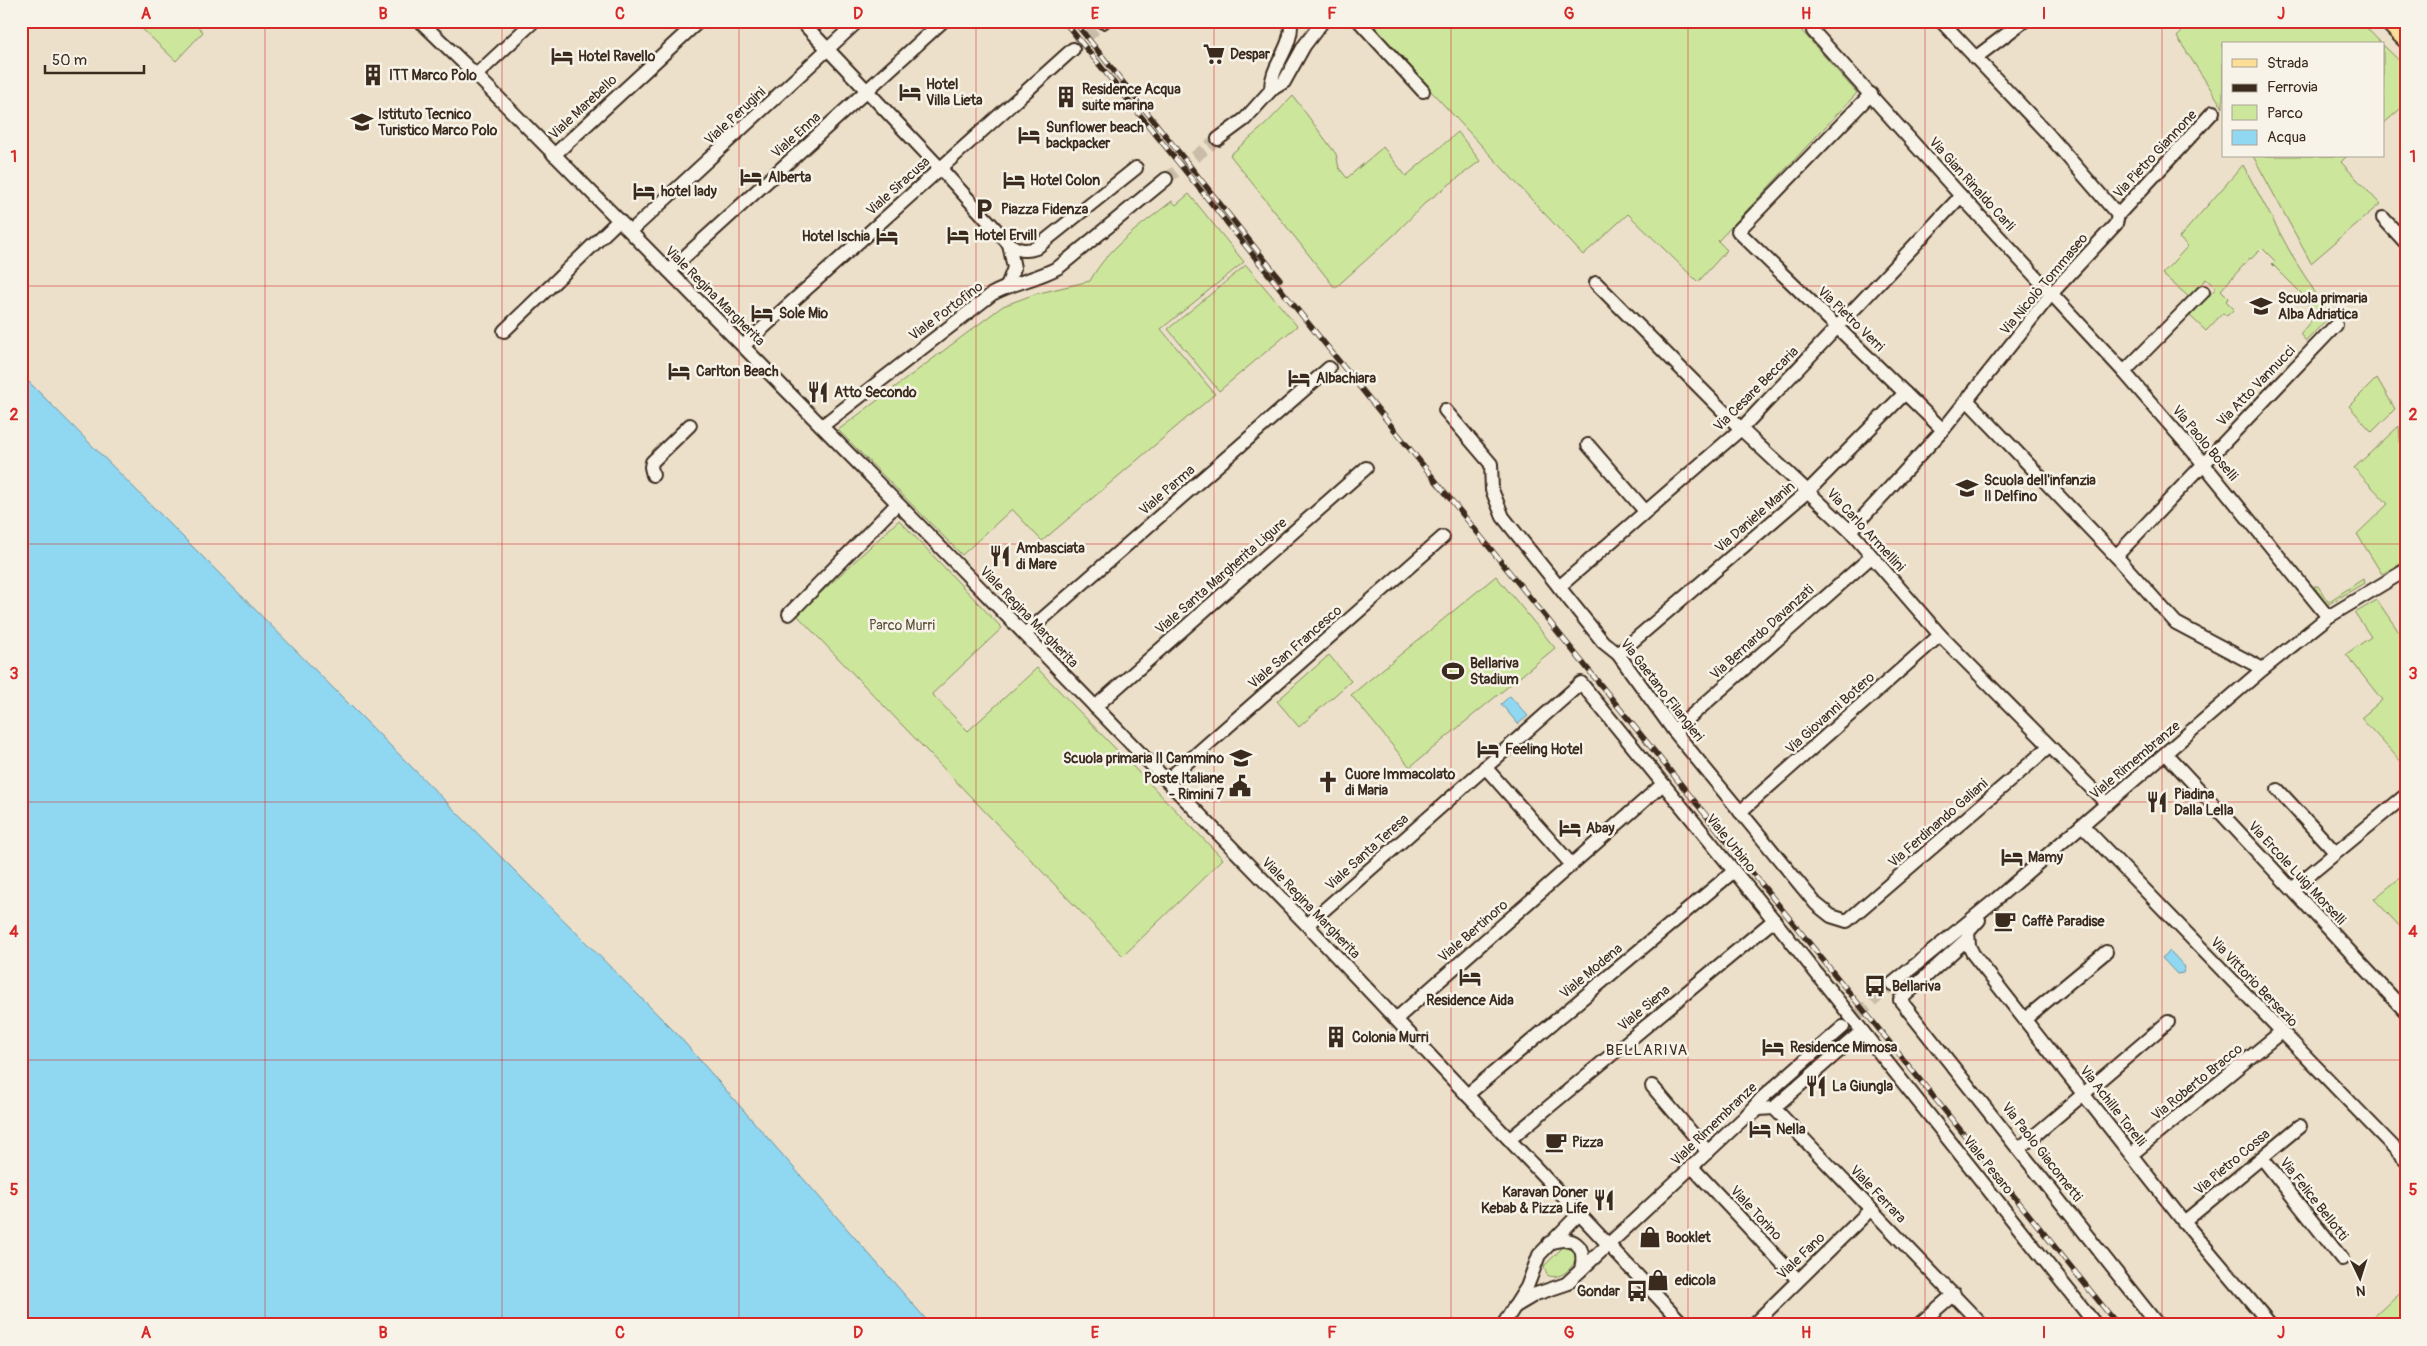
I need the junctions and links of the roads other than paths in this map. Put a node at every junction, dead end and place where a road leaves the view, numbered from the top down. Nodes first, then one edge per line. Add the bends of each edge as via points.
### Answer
1 (420, 21) edge
2 (534, 21) edge
3 (699, 21) edge
4 (801, 21) edge
5 (858, 21) edge
6 (943, 21) edge
7 (1291, 21) edge
8 (1323, 21) edge
9 (1360, 21) edge
10 (1941, 21) edge
11 (2024, 21) edge
12 (2387, 21) edge
13 (1813, 31) dead end
14 (2406, 40) edge
15 (1073, 49) tunnel mouth
16 (828, 50) junction
17 (1975, 58) junction
18 (476, 75) junction
19 (1271, 90) junction
20 (866, 91) junction
21 (1423, 91) dead end
22 (1871, 94) junction
23 (2213, 112) dead end
24 (1218, 139) tunnel mouth
25 (554, 155) junction
26 (940, 168) junction
27 (1136, 168) dead end
28 (1166, 179) tunnel mouth
29 (1961, 196) junction
30 (2118, 215) junction
31 (2383, 218) dead end
32 (619, 220) junction
33 (631, 232) junction
34 (2406, 243) edge
35 (1009, 244) junction
36 (669, 271) junction
37 (1596, 283) dead end
38 (1007, 286) junction
39 (2203, 292) dead end
40 (2052, 293) junction
41 (2336, 325) dead end
42 (1838, 326) junction
43 (504, 331) dead end
44 (744, 346) junction
45 (1329, 368) dead end
46 (2124, 372) junction
47 (1905, 393) junction
48 (1968, 401) junction
49 (1446, 410) dead end
50 (690, 425) dead end
51 (822, 426) junction
52 (1741, 428) junction
53 (1943, 430) junction
54 (1588, 445) dead end
55 (2203, 463) junction
56 (1366, 468) dead end
57 (653, 475) dead end
58 (1808, 491) junction
59 (897, 504) junction
60 (1645, 511) junction
61 (1850, 531) junction
62 (1442, 537) dead end
63 (2116, 556) junction
64 (1871, 557) junction
65 (2406, 570) edge
66 (1559, 587) junction
67 (789, 614) dead end
68 (2328, 617) junction
69 (1025, 634) junction
70 (1940, 635) junction
71 (1618, 654) junction
72 (2263, 669) junction
73 (1581, 683) joint
74 (1095, 707) junction
75 (1674, 730) junction
76 (2049, 746) junction
77 (2166, 754) junction
78 (1485, 767) junction
79 (1167, 780) junction
80 (1663, 784) junction
81 (2278, 790) dead end
82 (2406, 795) edge
83 (2106, 804) junction
84 (1740, 812) junction
85 (2082, 825) junction
86 (2335, 852) junction
87 (1571, 864) junction
88 (1734, 871) junction
89 (2292, 889) junction
90 (1994, 901) junction
91 (1774, 920) junction
92 (1847, 921) joint
93 (1307, 925) junction
94 (1967, 939) junction
95 (2106, 952) dead end
96 (1892, 984) tunnel mouth
97 (2406, 1012) edge
98 (1396, 1019) junction
99 (2025, 1019) junction
100 (2168, 1022) dead end
101 (1856, 1024) junction
102 (1843, 1028) tunnel mouth
103 (2282, 1032) junction
104 (1652, 1086) dead end
105 (2083, 1091) junction
106 (1762, 1093) dead end
107 (1467, 1095) junction
108 (1776, 1106) dead end
109 (1744, 1118) junction
110 (2300, 1126) dead end
111 (1510, 1139) junction
112 (2020, 1148) junction
113 (1708, 1152) junction
114 (2132, 1154) junction
115 (2262, 1158) junction
116 (2406, 1160) edge
117 (1691, 1166) junction
118 (1871, 1209) junction
119 (1580, 1213) junction
120 (2184, 1222) junction
121 (1549, 1243) junction
122 (1608, 1244) junction
123 (2342, 1259) dead end
124 (1535, 1263) junction
125 (1580, 1270) junction
126 (1798, 1280) junction
127 (1567, 1283) junction
128 (1954, 1294) junction
129 (1514, 1307) junction
130 (1503, 1325) edge
131 (1684, 1325) edge
132 (1753, 1325) edge
133 (1918, 1325) edge
134 (1982, 1325) edge
135 (2096, 1325) edge
136 (2158, 1325) edge
137 (2271, 1325) edge

1 - 18 street, Viale Regina Margherita
2 - 18 street
3 - 25 street, Viale Marebello
4 - 16 street
5 - 16 street, Viale Perugini
6 - 20 street, Viale Enna
7 - 19 street via 1289,40 1271,79
8 - 19 street via 1304,46 1284,82
9 - 21 street
10 - 17 street
11 - 17 street
12 - 14 main road
13 - 22 street, Via Gian Rinaldo Carli
15 - 26 street, Viale Siracusa
16 - 20 street
16 - 33 street, Viale Perugini
17 - 30 street via 2048,134
18 - 25 street, Viale Regina Margherita
19 - 24 street via 1245,119
20 - 26 street
20 - 36 street, Viale Enna
22 - 29 street, Via Gian Rinaldo Carli
22 - 42 street, Via Pietro Verri via 1738,231
23 - 30 street, Via Pietro Giannone
25 - 32 street, Viale Regina Margherita
26 - 35 street
26 - 44 street, Viale Siracusa
27 - 35 street via 1036,248 1027,251
28 - 38 street, Viale Portofino via 1059,267 1044,276
29 - 40 street, Via Gian Rinaldo Carli
29 - 42 street, Via Cesare Beccaria
30 - 40 street, Via Nicolò Tommaseo via 2116,224
31 - 34 street
32 - 33 street, Viale Regina Margherita
32 - 43 street
33 - 36 street, Viale Regina Margherita
35 - 38 street via 1014,268
36 - 44 street, Viale Regina Margherita
37 - 52 street, Via Carlo Armellini
38 - 51 street, Viale Portofino via 969,310
39 - 46 street
40 - 46 street, Via Paolo Boselli
40 - 48 street, Via Nicolò Tommaseo
41 - 55 street, Via Atto Vannucci
42 - 47 street, Via Pietro Verri
42 - 52 street, Via Cesare Beccaria
44 - 51 street, Viale Regina Margherita
45 - 69 street, Viale Parma
46 - 55 street, Via Paolo Boselli
47 - 53 street, Via Pietro Verri
47 - 58 street, Via Daniele Manin
48 - 53 street, Via Nicolò Tommaseo
48 - 63 street
49 - 66 street, Via Gaetano Filangieri via 1491,464 1492,490 1504,517
50 - 57 street via 652,462
51 - 59 street, Viale Regina Margherita
52 - 58 street, Via Carlo Armellini
52 - 60 street, Via Cesare Beccaria
53 - 61 street, Via Nicolò Tommaseo
54 - 60 street
55 - 63 street, Via Atto Vannucci
55 - 68 street, Via Paolo Boselli
56 - 74 street, Viale Santa Margherita Ligure
58 - 61 street, Via Carlo Armellini
58 - 71 street, Via Daniele Manin
59 - 67 street
59 - 69 street, Viale Regina Margherita
60 - 66 street, Via Cesare Beccaria
61 - 64 street, Via Carlo Armellini
62 - 79 street, Viale San Francesco
63 - 72 street via 2176,623
64 - 70 street, Via Carlo Armellini
64 - 75 street, Via Bernardo Davanzati
65 - 68 street, Viale Rimembranze
66 - 71 street, Via Gaetano Filangieri via 1603,642
68 - 72 street, Viale Rimembranze
69 - 74 street, Viale Regina Margherita
70 - 76 street, Via Carlo Armellini
70 - 84 street, Via Giovanni Botero
71 - 75 street, Via Gaetano Filangieri
72 - 77 street, Viale Rimembranze
73 - 78 street, Viale Santa Teresa
73 - 80 street, Viale Urbino
74 - 79 street, Viale Regina Margherita
75 - 84 street, Via Gaetano Filangieri
76 - 83 street, Via Carlo Armellini
76 - 92 street, Via Ferdinando Galiani
77 - 83 street, Viale Rimembranze
77 - 89 street, Via Ercole Luigi Morselli
78 - 87 street
78 - 93 street, Viale Santa Teresa
79 - 93 street, Viale Regina Margherita
80 - 87 street, Viale Bertinoro
80 - 88 street, Viale Urbino
81 - 86 street
82 - 86 street
83 - 85 street, Viale Rimembranze
84 - 92 street, Via Gaetano Filangieri via 1816,904 1831,916
85 - 90 street, Viale Rimembranze
85 - 103 street, Via Vittorio Bersezio
86 - 89 street
87 - 98 street, Viale Bertinoro
88 - 91 street, Viale Urbino
88 - 107 street, Viale Modena
89 - 97 street, Via Ercole Luigi Morselli
90 - 94 street via 1968,932
90 - 96 street, Viale Rimembranze
91 - 101 street, Viale Urbino
91 - 111 street, Viale Siena
93 - 98 street, Viale Regina Margherita
94 - 99 street, Via Achille Torelli via 1974,954
94 - 112 street, Via Paolo Giacometti via 1900,1000
95 - 99 street
98 - 107 street, Viale Regina Margherita
99 - 105 street, Via Achille Torelli
100 - 105 street
101 - 106 street
101 - 108 street
101 - 135 street, Viale Pesaro
102 - 109 street, Viale Rimembranze via 1762,1098
103 - 114 street, Via Roberto Bracco
103 - 116 street, Via Vittorio Bersezio
104 - 113 street
105 - 112 street
105 - 114 street, Via Achille Torelli
107 - 111 street, Viale Regina Margherita
109 - 113 street, Viale Rimembranze
109 - 118 street, Viale Ferrara via 1759,1109 1774,1108
110 - 115 street, Via Pietro Cossa
111 - 119 street, Viale Regina Margherita
112 - 136 street, Via Paolo Giacometti
113 - 117 street, Viale Rimembranze
114 - 120 street, Via Achille Torelli
115 - 120 street, Via Pietro Cossa
115 - 123 street, Via Felice Bellotti
117 - 122 street, Viale Rimembranze
117 - 126 street, Viale Torino
118 - 126 street, Viale Fano
118 - 128 street, Viale Ferrara
119 - 121 street
119 - 122 street, Viale Regina Margherita
120 - 137 street, Via Achille Torelli
121 - 124 street
121 - 125 street via 1563,1239 1573,1241 1584,1257
122 - 125 street, Viale Rimembranze
122 - 131 street, Viale Regina Margherita
124 - 127 street via 1545,1282 1553,1285
124 - 129 street
125 - 127 street
126 - 132 street, Viale Fano
127 - 129 street via 1536,1294
128 - 133 street
128 - 134 street, Viale Ferrara
129 - 130 street

